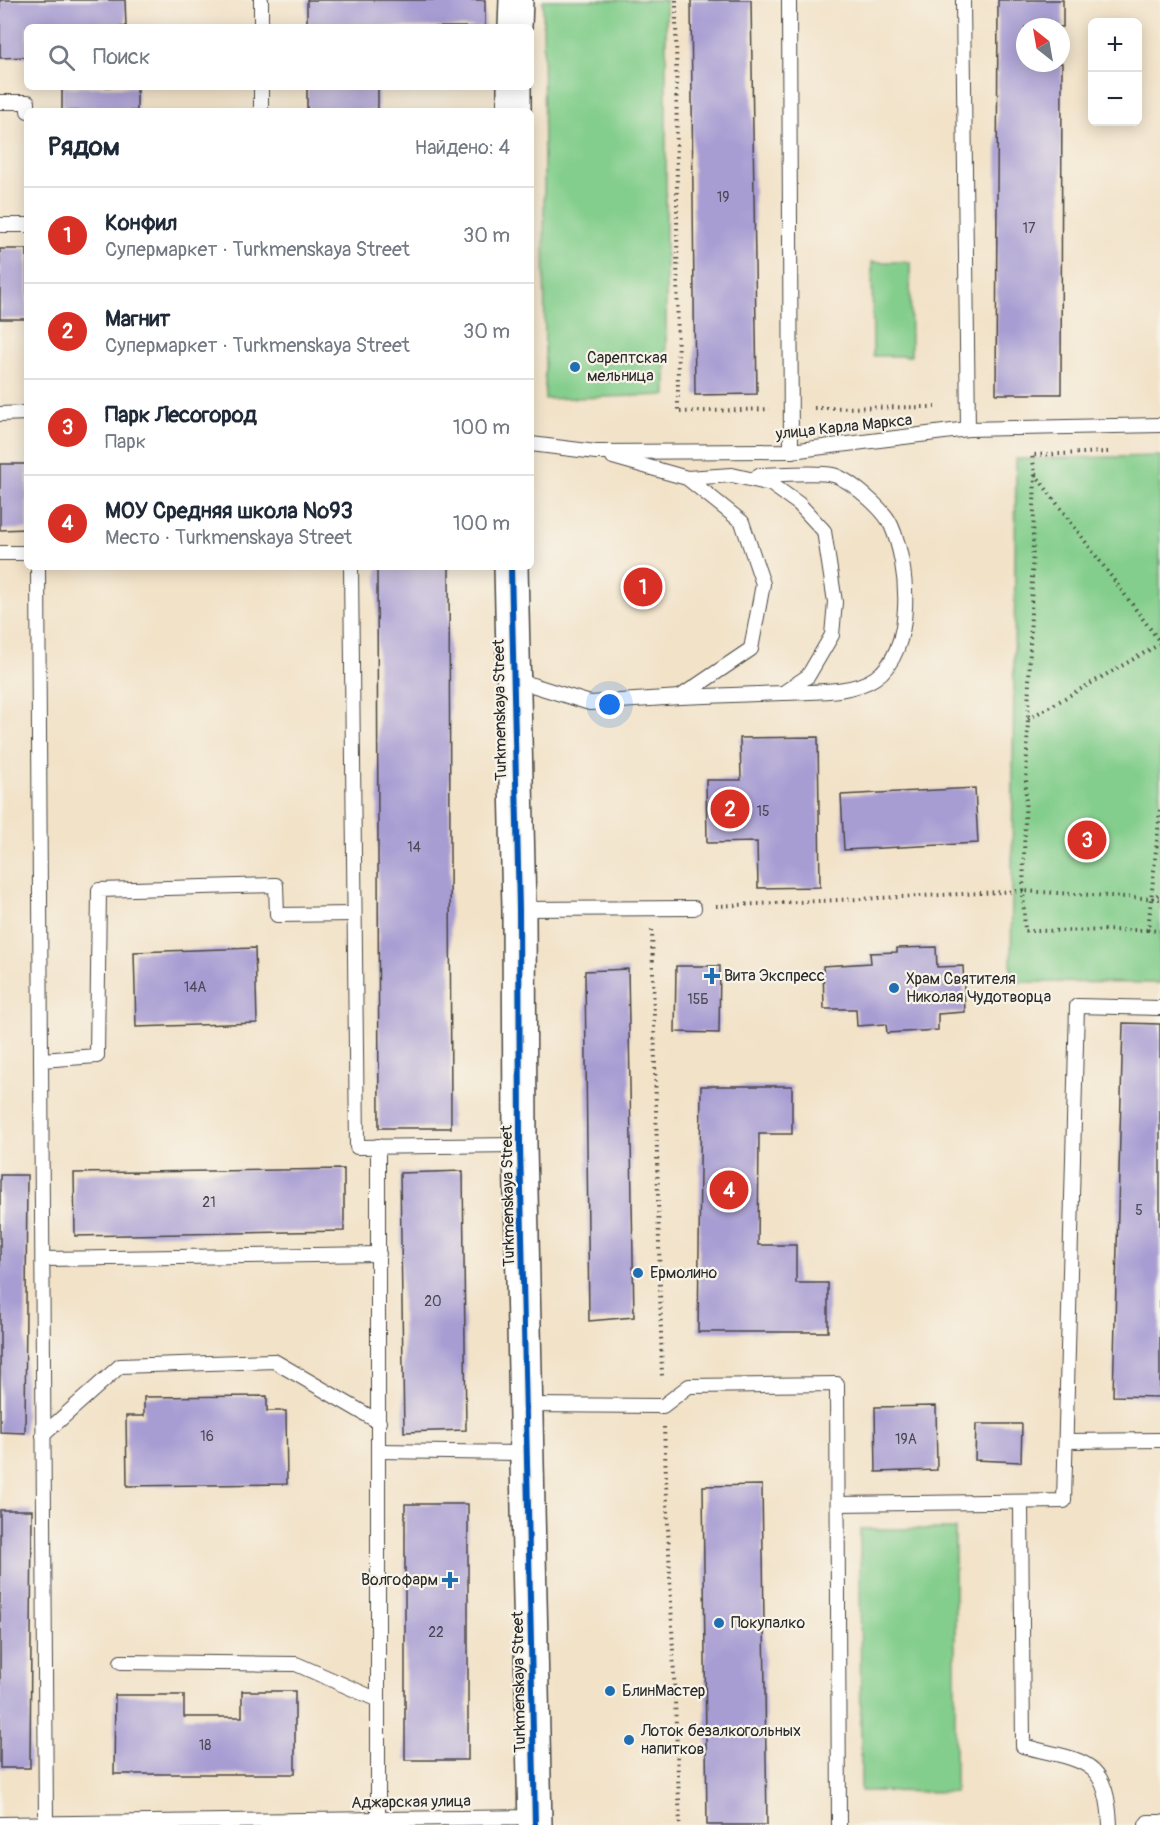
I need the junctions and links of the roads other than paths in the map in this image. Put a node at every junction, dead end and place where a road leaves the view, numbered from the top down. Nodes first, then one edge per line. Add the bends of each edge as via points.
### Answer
1 (261, 0) edge
2 (516, 0) edge
3 (789, 0) edge
4 (963, 0) edge
5 (261, 24) edge
6 (515, 24) edge
7 (261, 90) edge
8 (514, 90) edge
9 (0, 102) edge
10 (28, 108) edge
11 (261, 108) edge
12 (514, 108) edge
13 (0, 225) edge
14 (24, 225) edge
15 (24, 413) edge
16 (0, 414) edge
17 (1160, 425) edge
18 (968, 429) junction
19 (534, 444) edge
20 (791, 451) junction
21 (596, 452) junction
22 (732, 475) junction
23 (687, 478) junction
24 (0, 553) edge
25 (24, 553) edge
26 (38, 570) edge
27 (351, 570) edge
28 (511, 570) edge
29 (512, 679) junction
30 (783, 693) junction
31 (680, 697) junction
32 (694, 908) road end
33 (519, 909) junction
34 (354, 914) junction
35 (1160, 1008) edge
36 (41, 1060) junction
37 (520, 1145) junction
38 (378, 1146) junction
39 (379, 1254) junction
40 (44, 1259) junction
41 (527, 1405) junction
42 (379, 1422) junction
43 (43, 1435) junction
44 (1160, 1440) edge
45 (1066, 1442) junction
46 (379, 1451) junction
47 (528, 1453) junction
48 (1021, 1502) junction
49 (838, 1504) junction
50 (121, 1662) dead end
51 (378, 1700) junction
52 (535, 1821) edge
53 (378, 1822) edge
54 (1160, 1822) edge
55 (46, 1823) junction
56 (0, 1824) edge
57 (71, 1824) edge
58 (839, 1825) edge
59 (1110, 1825) edge
60 (1146, 1825) edge

1 - 5 lane
2 - 6 street
3 - 20 lane
4 - 18 lane
7 - 11 lane
8 - 12 street
9 - 10 lane via 28,102
13 - 14 lane
15 - 16 lane
17 - 18 lane, улица Карла Маркса
18 - 20 lane, улица Карла Маркса
19 - 21 lane, улица Карла Маркса
20 - 21 lane, улица Карла Маркса
21 - 23 lane
22 - 23 lane
22 - 30 lane via 771,484 799,504 824,531 835,602 832,635 808,676
22 - 30 lane via 833,475 872,501 890,522 898,545 905,600 904,629 894,656 875,678 849,688
23 - 31 lane via 742,522 764,584 751,648
24 - 25 lane
26 - 36 lane
27 - 34 lane
28 - 29 street, Turkmenskaya Street
29 - 31 lane via 590,703
29 - 33 street, Turkmenskaya Street
30 - 31 lane
32 - 33 lane
33 - 37 street, Turkmenskaya Street
34 - 36 lane via 277,915 276,885 99,890 97,1056
34 - 38 lane via 357,1147
35 - 45 lane via 1077,1006
36 - 40 lane
37 - 38 lane
37 - 41 street, Turkmenskaya Street
38 - 39 lane
39 - 40 lane
39 - 42 lane
40 - 43 lane
41 - 47 street, Turkmenskaya Street
41 - 49 lane via 663,1406 690,1386 837,1384
42 - 43 lane via 274,1361 120,1366
42 - 46 lane
43 - 55 lane
44 - 45 lane
45 - 48 lane via 1064,1501
46 - 47 lane
46 - 51 lane
47 - 52 street, Turkmenskaya Street
48 - 49 lane
48 - 59 lane via 1023,1746 1085,1763 1102,1778 1109,1797
49 - 58 lane
50 - 51 lane via 296,1664
51 - 53 lane
52 - 53 lane, Аджарская улица
53 - 57 lane, Аджарская улица
54 - 60 lane
55 - 56 lane, Аджарская улица
55 - 57 lane, Аджарская улица

